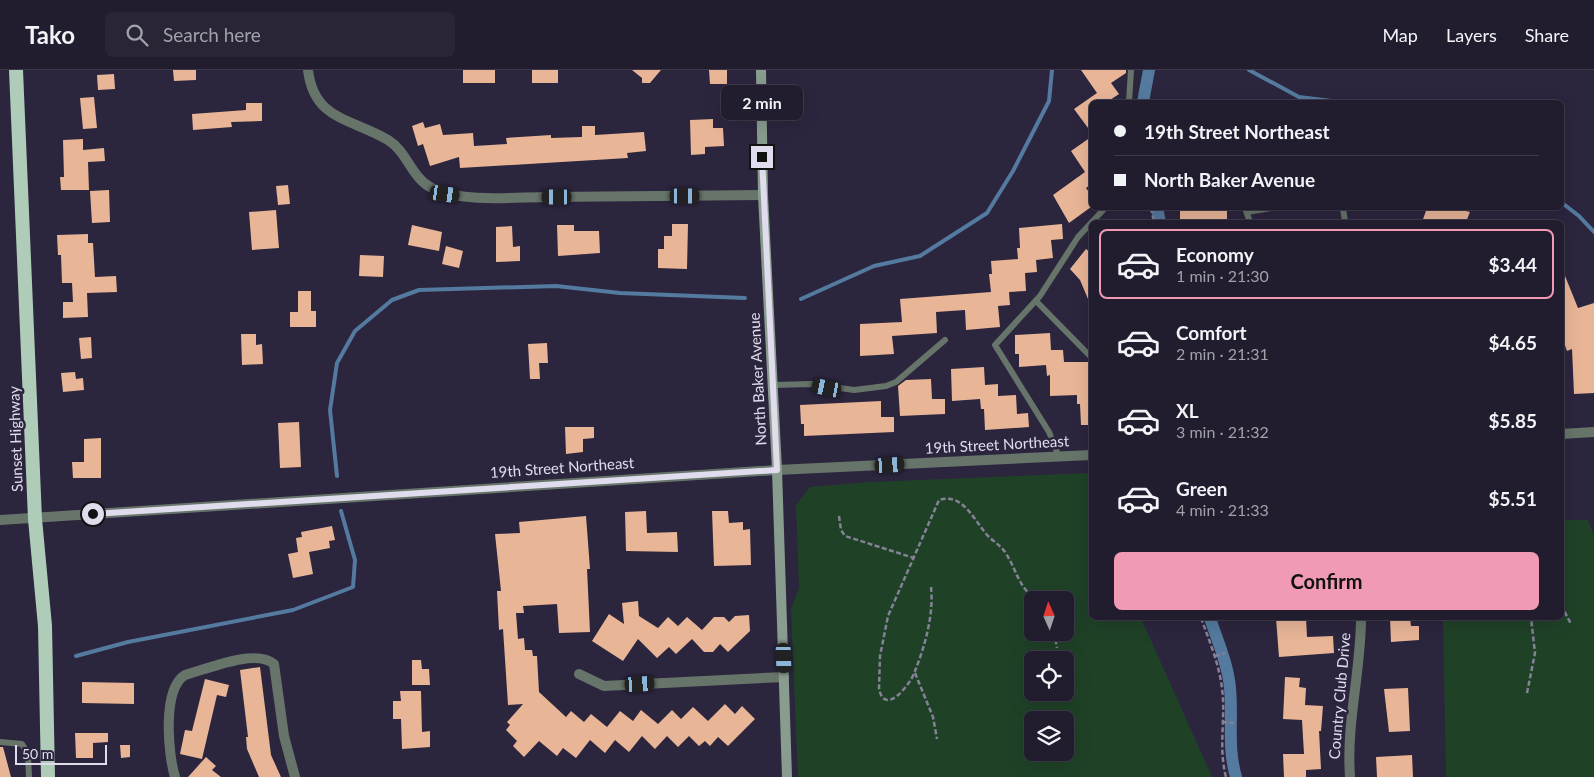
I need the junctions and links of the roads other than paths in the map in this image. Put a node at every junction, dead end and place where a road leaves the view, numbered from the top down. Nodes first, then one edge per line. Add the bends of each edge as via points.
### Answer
1 (16, 70) edge
2 (308, 70) edge
3 (761, 70) edge
4 (1131, 70) edge
5 (1129, 100) edge
6 (762, 195) junction
7 (1103, 210) edge
8 (1094, 220) edge
9 (1089, 225) edge
10 (1036, 301) junction
11 (945, 340) dead end
12 (1089, 355) edge
13 (773, 384) junction
14 (1594, 432) edge
15 (1564, 434) edge
16 (1089, 455) edge
17 (1058, 457) junction
18 (777, 470) junction
19 (35, 518) junction
20 (0, 520) edge
21 (1362, 620) edge
22 (579, 674) dead end
23 (784, 677) junction
24 (0, 742) edge
25 (29, 777) edge
26 (48, 777) edge
27 (175, 777) edge
28 (295, 777) edge
29 (787, 777) edge
30 (1350, 777) edge

1 - 19 highway, Sunset Highway
2 - 6 street via 315,96 325,110 389,141 421,181 445,194
3 - 6 main road, North Baker Avenue
4 - 5 lane
6 - 13 main road, North Baker Avenue
7 - 8 lane
9 - 10 lane
10 - 12 lane
10 - 17 lane via 995,344 1049,432
11 - 13 lane via 896,382 886,386 854,390 811,384
13 - 18 main road, North Baker Avenue
14 - 15 street
16 - 17 street, 19th Street Northeast
17 - 18 street, 19th Street Northeast
18 - 19 street, 19th Street Northeast
18 - 23 main road, North Baker Avenue
19 - 20 street, 19th Street Northeast
19 - 26 highway, Sunset Highway via 44,626
21 - 30 street, Country Club Drive via 1349,733
22 - 23 street via 604,686
23 - 29 main road, North Baker Avenue
24 - 25 lane via 22,744 28,754
27 - 28 street via 168,750 173,691 178,680 244,657 267,658 274,664 284,736

